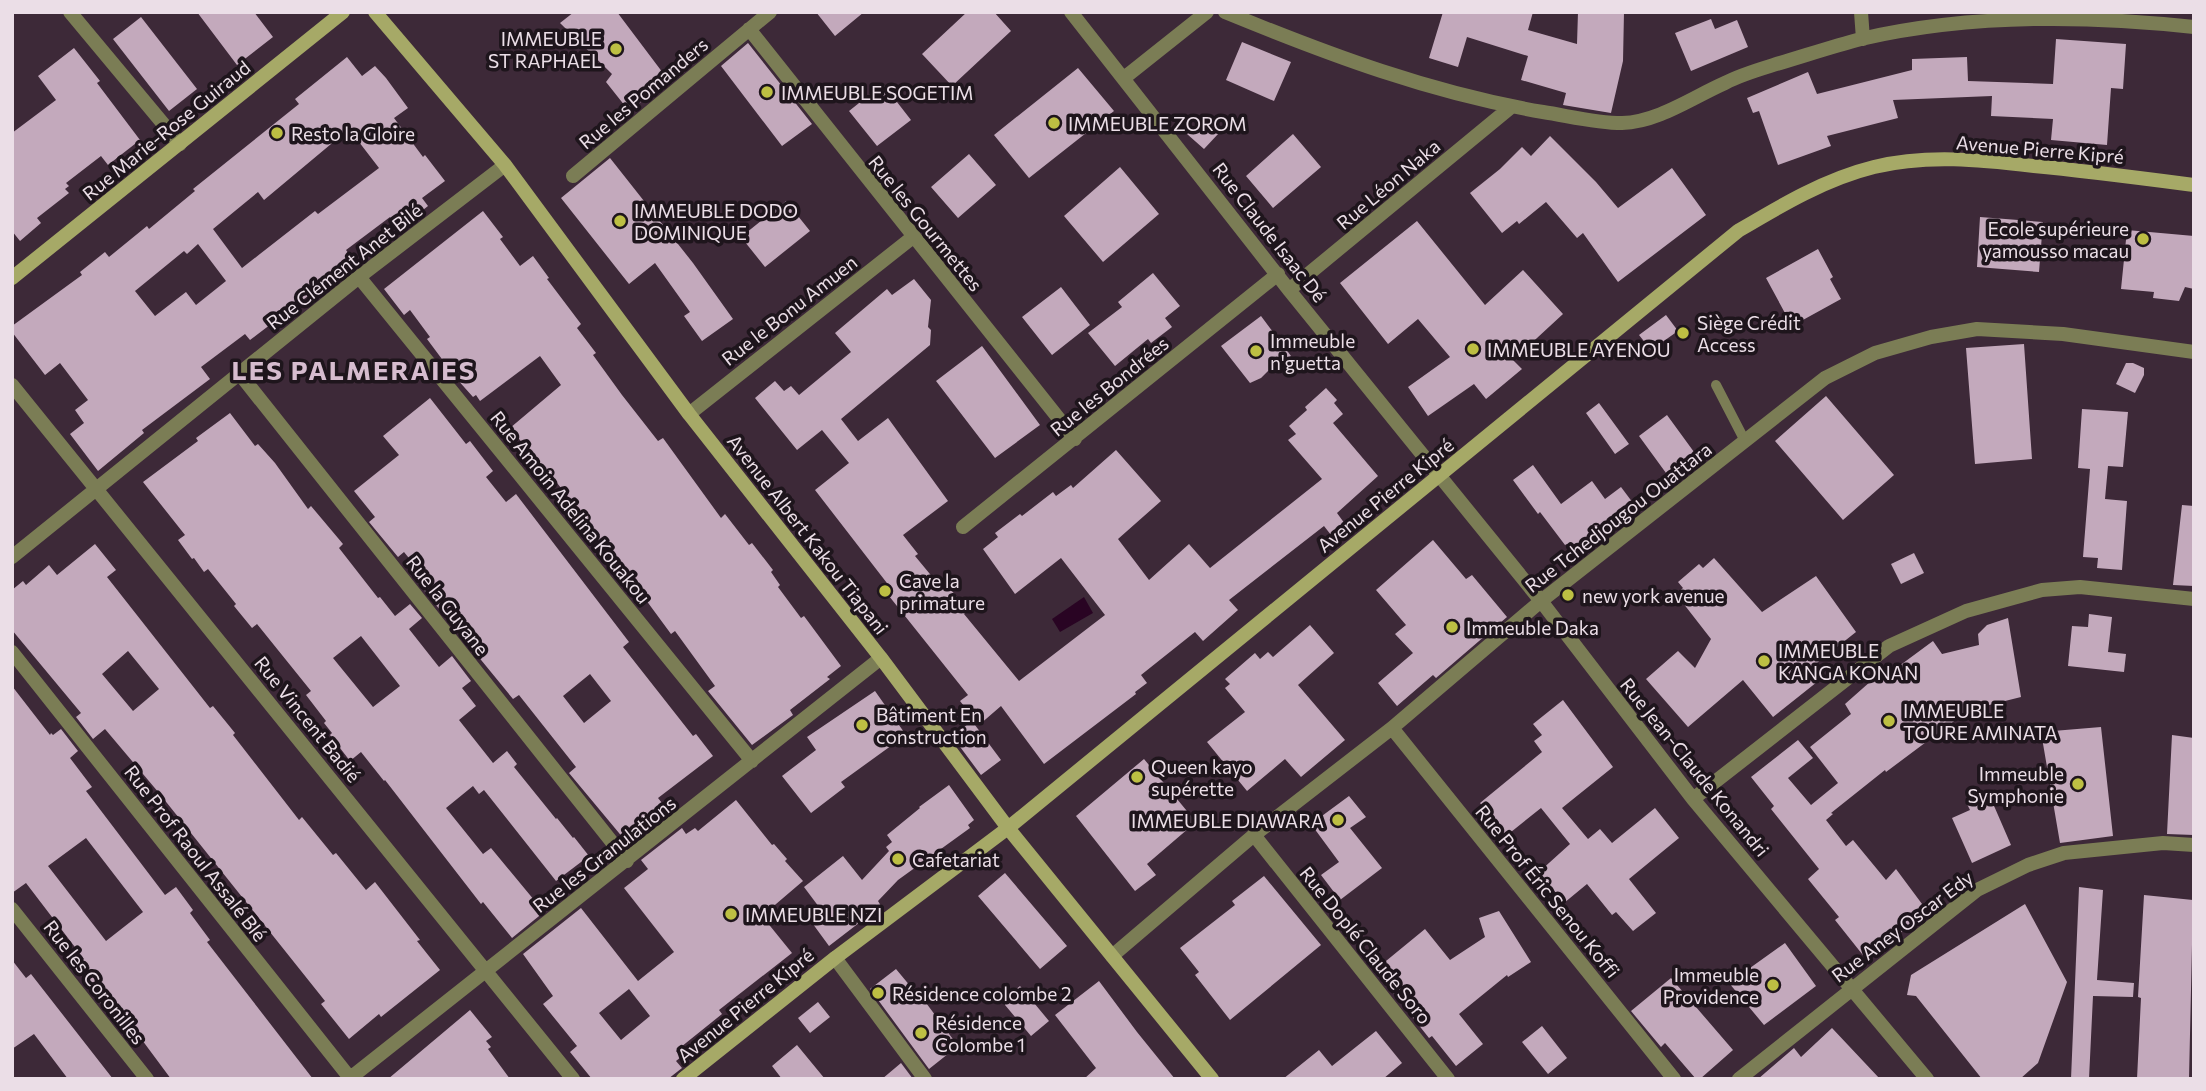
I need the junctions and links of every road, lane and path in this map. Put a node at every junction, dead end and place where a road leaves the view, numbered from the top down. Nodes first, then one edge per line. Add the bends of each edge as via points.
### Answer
1 (70, 12) edge
2 (343, 12) edge
3 (375, 12) edge
4 (770, 12) edge
5 (1071, 12) edge
6 (1207, 12) edge
7 (1225, 12) edge
8 (1861, 12) edge
9 (2194, 27) edge
10 (748, 29) junction
11 (1863, 39) junction
12 (1124, 78) junction
13 (1511, 107) junction
14 (180, 144) junction
15 (505, 165) junction
16 (573, 176) dead end
17 (2194, 185) edge
18 (913, 237) junction
19 (1278, 274) junction
20 (359, 277) junction
21 (12, 278) edge
22 (1289, 290) junction
23 (2194, 352) edge
24 (239, 373) junction
25 (1716, 384) dead end
26 (12, 385) edge
27 (689, 414) junction
28 (1075, 439) junction
29 (1745, 441) junction
30 (1440, 475) junction
31 (95, 489) junction
32 (963, 527) dead end
33 (12, 557) edge
34 (2194, 599) edge
35 (1541, 601) junction
36 (12, 652) edge
37 (881, 658) junction
38 (1392, 728) junction
39 (752, 761) junction
40 (1693, 799) junction
41 (1008, 828) junction
42 (1254, 835) junction
43 (2194, 845) edge
44 (627, 861) junction
45 (12, 909) edge
46 (1112, 956) junction
47 (835, 958) junction
48 (486, 970) junction
49 (1852, 988) junction
50 (147, 1079) edge
51 (350, 1079) edge
52 (573, 1079) edge
53 (683, 1079) edge
54 (925, 1079) edge
55 (1212, 1079) edge
56 (1448, 1079) edge
57 (1674, 1079) edge
58 (1739, 1079) edge
59 (1927, 1079) edge

1 - 14 street
2 - 14 street, Rue Marie-Rose Guiraud
3 - 15 street, Avenue Albert Kakou Tiapani
4 - 10 street, Rue les Pomanders
5 - 12 street, Rue Claude Isaac Dé
6 - 12 street
7 - 13 street via 1395,77
8 - 11 street
9 - 11 street via 2011,19
10 - 16 street, Rue les Pomanders
10 - 18 street, Rue les Gourmettes
11 - 13 street via 1749,73 1644,120 1596,121
12 - 19 street, Rue Claude Isaac Dé
13 - 22 street, Rue Léon Naka
14 - 21 street, Rue Marie-Rose Guiraud
15 - 20 street, Rue Clément Anet Bilé
15 - 27 street, Avenue Albert Kakou Tiapani
17 - 30 street, Avenue Pierre Kipré via 1970,159 1873,167 1825,185 1738,232
18 - 27 street, Rue le Bonu Amuen
18 - 28 street, Rue les Gourmettes
19 - 22 street, Rue Claude Isaac Dé
19 - 28 street, Rue les Bondrées
20 - 24 street, Rue Clément Anet Bilé
20 - 39 street, Rue Amoin Adelina Kouakou
22 - 30 street, Rue Claude Isaac Dé
23 - 29 street, Rue Tchedjougou Ouattara via 2074,335 1977,329 1931,337 1875,354 1825,378
24 - 31 street, Rue Clément Anet Bilé
24 - 44 street, Rue la Guyane
25 - 29 lane
26 - 31 street, Rue Vincent Badié
27 - 37 street, Avenue Albert Kakou Tiapani
28 - 32 street, Rue les Bondrées
29 - 35 street, Rue Tchedjougou Ouattara
30 - 35 street, Rue Jean-Claude Konandri
30 - 41 street, Avenue Pierre Kipré
31 - 33 street, Rue Clément Anet Bilé
31 - 48 street, Rue Vincent Badié
34 - 40 street via 2080,587 2042,590 1966,611 1889,646
35 - 38 street, Rue Tchedjougou Ouattara
35 - 40 street, Rue Jean-Claude Konandri
36 - 51 street, Rue Prof Raoul Assalé Blé
37 - 39 street, Rue les Granulations
37 - 41 street, Avenue Albert Kakou Tiapani
38 - 42 street, Rue Tchedjougou Ouattara
38 - 57 street, Rue Prof Éric Senou Koffi
39 - 44 street, Rue les Granulations
40 - 49 street, Rue Jean-Claude Konandri
41 - 46 street, Avenue Albert Kakou Tiapani
41 - 47 street, Avenue Pierre Kipré
42 - 46 street, Rue Tchedjougou Ouattara
42 - 56 street, Rue Doplé Claude Soro
43 - 49 street, Rue Aney Oscar Edy via 2163,843 2076,851 2028,865 1977,890
44 - 48 street, Rue les Granulations
45 - 50 street, Rue les Coronilles
46 - 55 street, Avenue Albert Kakou Tiapani
47 - 53 street, Avenue Pierre Kipré
47 - 54 street
48 - 51 street, Rue les Granulations
48 - 52 street, Rue Vincent Badié
49 - 58 street, Rue Aney Oscar Edy
49 - 59 street, Rue Jean-Claude Konandri

